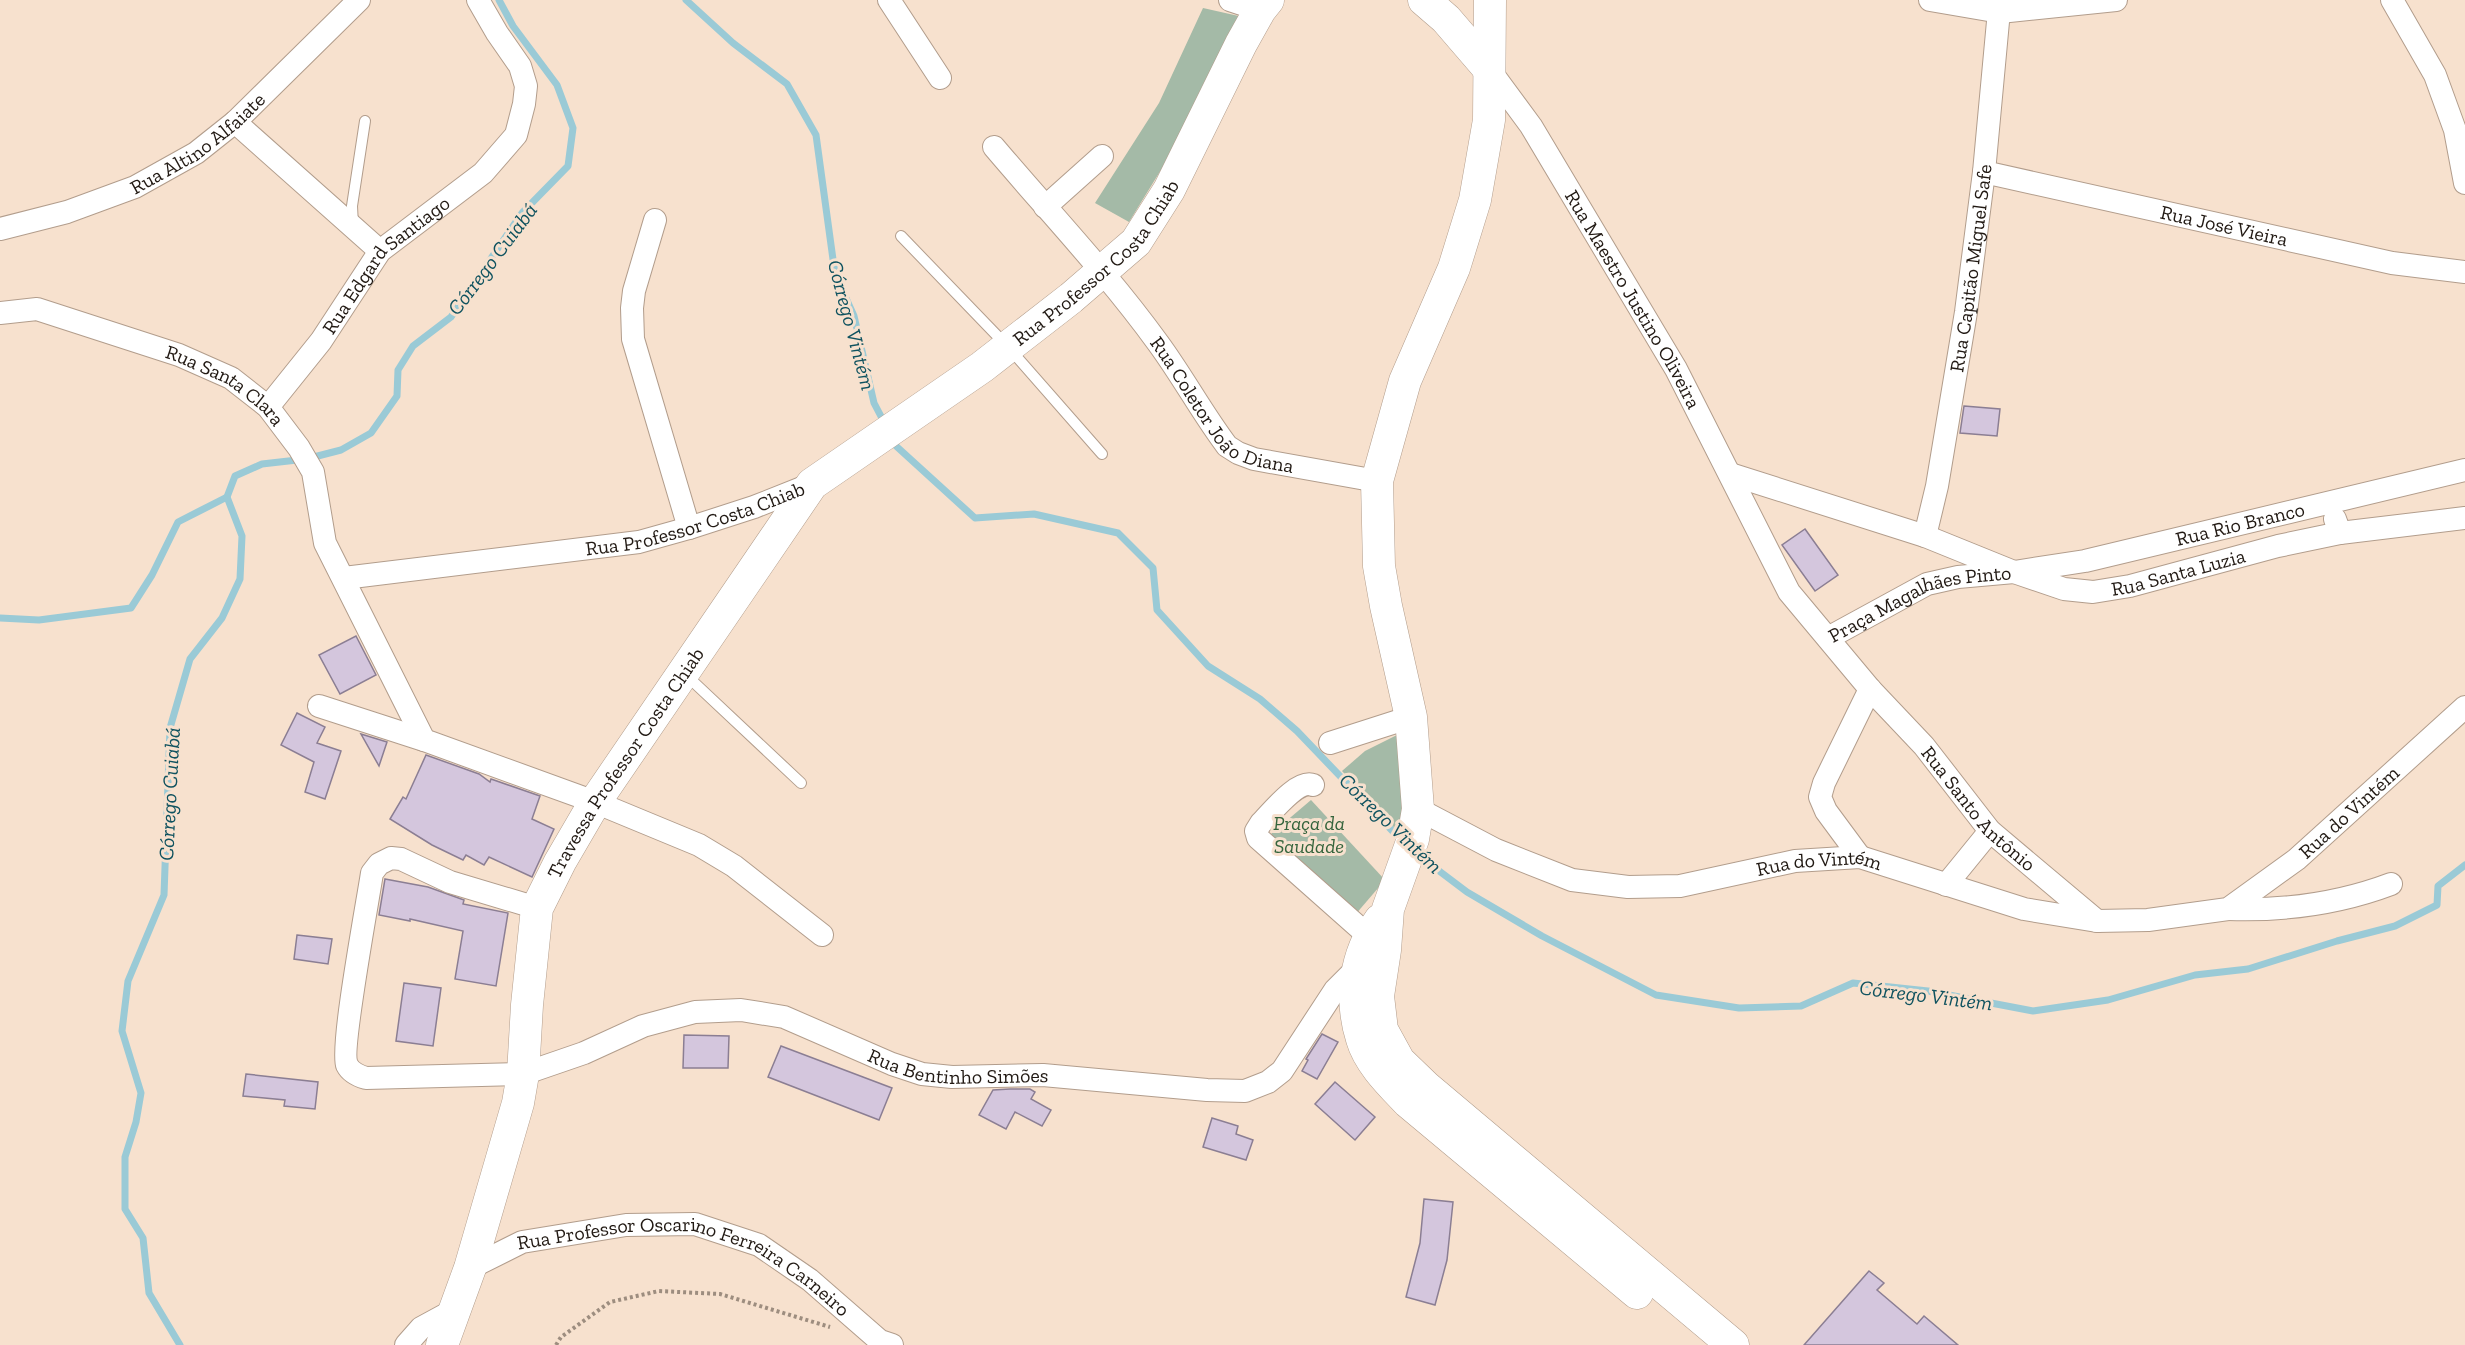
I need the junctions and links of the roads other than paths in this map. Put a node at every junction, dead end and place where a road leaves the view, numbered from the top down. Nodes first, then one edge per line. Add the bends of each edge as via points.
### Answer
1 (359, 0) edge
2 (477, 0) edge
3 (889, 0) edge
4 (1230, 0) edge
5 (1470, 0) edge
6 (1490, 0) edge
7 (1930, 0) edge
8 (2116, 0) edge
9 (2392, 0) edge
10 (1264, 5) edge
11 (2000, 6) edge
12 (1435, 10) edge
13 (1489, 69) junction
14 (940, 78) dead end
15 (365, 121) dead end
16 (235, 122) junction
17 (994, 147) dead end
18 (1102, 156) dead end
19 (1984, 172) junction
20 (2465, 183) edge
21 (1045, 207) junction
22 (655, 220) dead end
23 (353, 226) junction
24 (0, 230) edge
25 (901, 236) dead end
26 (380, 251) junction
27 (1102, 270) junction
28 (2465, 272) edge
29 (0, 313) edge
30 (1009, 348) junction
31 (268, 407) junction
32 (1102, 454) dead end
33 (2465, 470) edge
34 (1730, 474) junction
35 (1377, 481) junction
36 (812, 484) junction
37 (2330, 503) junction
38 (2465, 518) edge
39 (689, 528) junction
40 (2340, 533) junction
41 (1925, 536) junction
42 (2014, 572) junction
43 (345, 578) junction
44 (1828, 638) junction
45 (684, 672) junction
46 (1870, 689) junction
47 (319, 706) dead end
48 (2465, 707) edge
49 (1411, 717) junction
50 (424, 740) junction
51 (1330, 743) dead end
52 (801, 783) dead end
53 (1313, 784) dead end
54 (596, 802) junction
55 (1418, 809) junction
56 (1990, 831) junction
57 (1860, 857) junction
58 (2391, 884) dead end
59 (1946, 885) junction
60 (537, 908) junction
61 (2228, 909) junction
62 (2097, 921) junction
63 (822, 935) dead end
64 (1377, 944) junction
65 (1357, 968) junction
66 (524, 1074) junction
67 (470, 1268) junction
68 (456, 1310) junction
69 (1718, 1343) edge
70 (406, 1345) edge
71 (442, 1345) edge
72 (891, 1345) edge

1 - 16 street, Rua Altino Alfaiate
2 - 26 street, Rua Edgard Santiago via 520,66 526,86 516,135 483,173
3 - 14 street
4 - 10 street
5 - 12 main road
6 - 13 main road
7 - 11 street
8 - 11 street
9 - 20 street via 2435,75 2455,130
10 - 27 main road, Rua Professor Costa Chiab via 1169,190 1136,242
11 - 19 street, Rua Capitão Miguel Safe
12 - 13 main road
13 - 34 street, Rua Maestro Justino Oliveira via 1531,126 1676,369
13 - 35 main road via 1489,120 1475,200 1454,268 1405,381
15 - 23 lane via 352,206
16 - 23 street
16 - 24 street, Rua Altino Alfaiate via 196,153 135,188
17 - 21 street, Rua Coletor João Diana
18 - 21 street
19 - 28 street, Rua José Vieira via 2392,263
19 - 41 street, Rua Capitão Miguel Safe via 1962,335
21 - 27 street, Rua Coletor João Diana
22 - 39 street via 634,291 633,339
23 - 26 street
25 - 30 lane
26 - 31 street, Rua Edgard Santiago via 321,341
27 - 30 main road, Rua Professor Costa Chiab
27 - 35 street, Rua Coletor João Diana via 1159,344 1227,446 1254,459
29 - 31 street, Rua Santa Clara via 37,309 179,355 231,378
30 - 32 lane
30 - 36 main road, Rua Professor Costa Chiab
31 - 43 street, Rua Santa Clara via 313,472 325,543
33 - 37 street, Rua Rio Branco
34 - 41 street, Praça Magalhães Pinto
34 - 44 street, Praça Magalhães Pinto via 1789,592
35 - 49 main road via 1379,566
36 - 39 street, Rua Professor Costa Chiab
36 - 45 main road, Travessa Professor Costa Chiab
37 - 40 street
37 - 42 street, Rua Rio Branco via 2085,561
38 - 40 street, Rua Santa Luzia
39 - 43 street, Rua Professor Costa Chiab via 639,542
40 - 42 street, Rua Santa Luzia via 2093,592 2064,589
41 - 42 street, Praça Magalhães Pinto
42 - 44 street, Praça Magalhães Pinto via 1927,584
43 - 50 street
44 - 46 street, Rua Santo Antônio
45 - 52 lane
45 - 54 main road, Travessa Professor Costa Chiab
46 - 56 street, Rua Santo Antônio via 1924,746
46 - 57 street via 1820,797 1826,812
47 - 50 street
48 - 61 street, Rua do Vintém via 2297,859
49 - 51 street
49 - 55 main road
50 - 54 street
53 - 64 street via 1300,785 1260,824 1258,838
54 - 60 main road, Travessa Professor Costa Chiab
54 - 63 street via 699,845 734,866
55 - 57 street, Rua do Vintém via 1496,850 1572,880 1628,888 1680,886 1795,861
55 - 64 main road via 1413,839
56 - 59 street
56 - 62 street, Rua Santo Antônio
57 - 59 street, Rua do Vintém
58 - 61 street, Rua do Vintém via 2326,902 2271,910
59 - 62 street, Rua do Vintém via 2024,909
60 - 66 main road, Travessa Professor Costa Chiab
60 - 66 street, Rua Bentinho Simões via 450,882 401,859 391,858 379,864 372,873 345,1056 356,1075 366,1078
61 - 62 street, Rua do Vintém via 2148,920
64 - 65 main road
64 - 69 main road via 1382,1030 1399,1061
65 - 66 street, Rua Bentinho Simões via 1335,990 1282,1071 1268,1082 1245,1090 1043,1075 922,1074 784,1017 741,1010 695,1012 643,1026
65 - 69 main road via 1354,998 1362,1040 1389,1082 1417,1110
66 - 67 main road via 508,1143
67 - 68 main road
67 - 72 street, Rua Professor Oscarino Ferreira Carneiro via 522,1242 626,1225 695,1224 759,1245 810,1281 880,1341
68 - 70 street via 420,1328
68 - 71 main road

